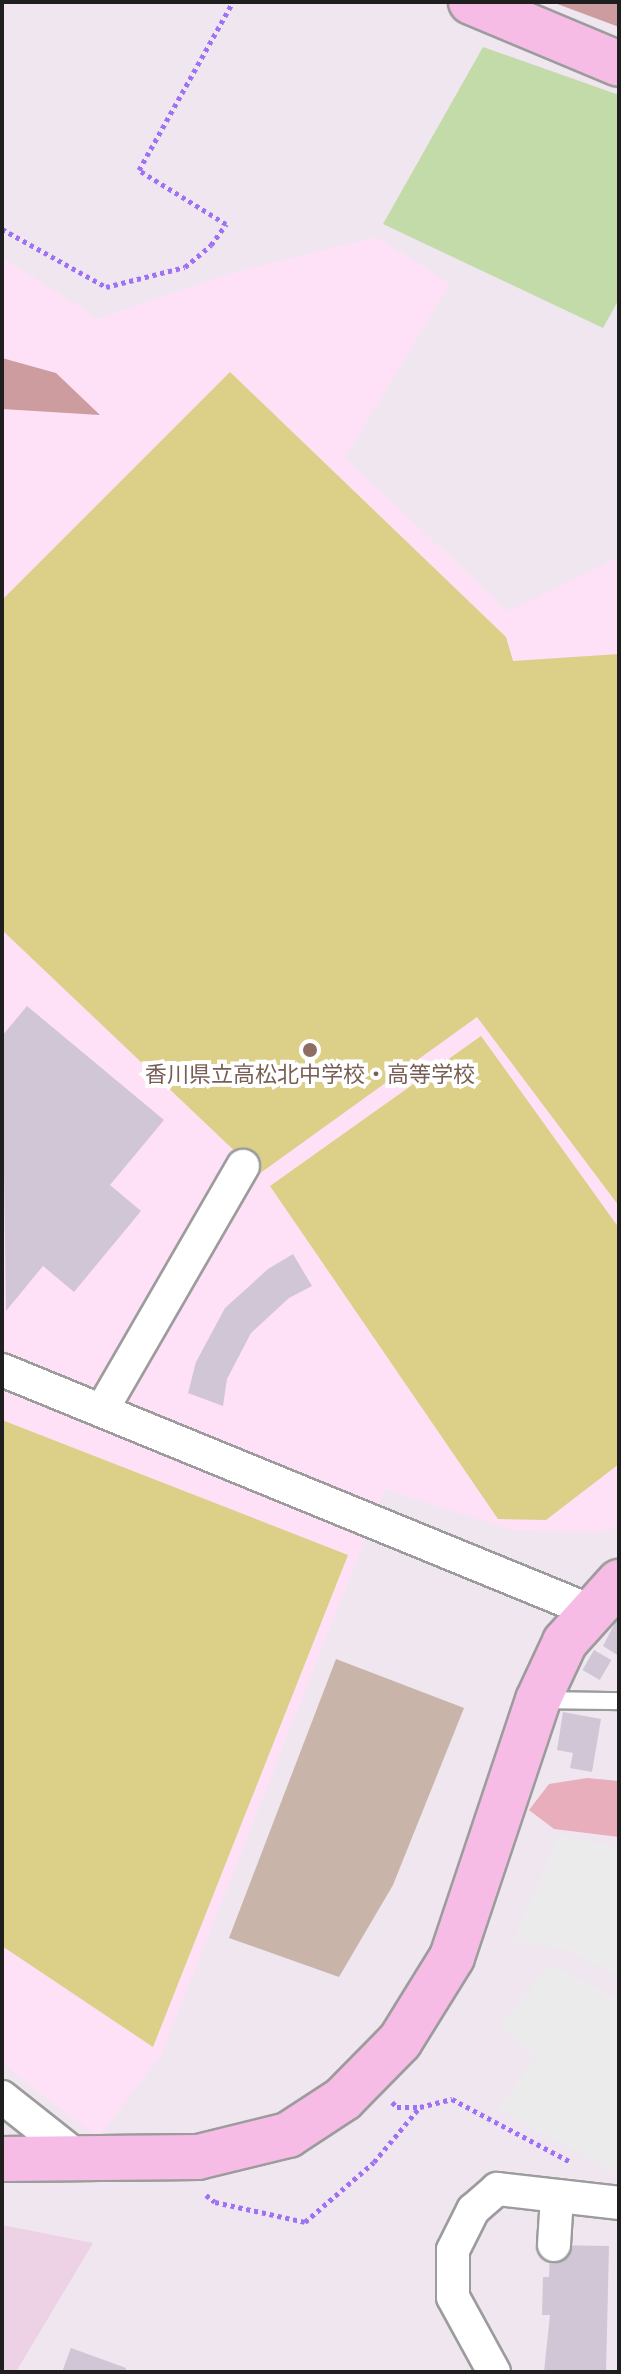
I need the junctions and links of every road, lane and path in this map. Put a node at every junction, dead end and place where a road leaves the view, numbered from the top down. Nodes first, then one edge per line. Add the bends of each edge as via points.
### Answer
1 (233, 2) edge
2 (471, 2) edge
3 (619, 64) edge
4 (2, 229) edge
5 (243, 1166) dead end
6 (2, 1370) edge
7 (102, 1410) junction
8 (605, 1596) edge
9 (538, 1700) junction
10 (619, 1701) edge
11 (368, 2074) junction
12 (2, 2097) edge
13 (420, 2107) junction
14 (79, 2158) junction
15 (2, 2159) edge
16 (577, 2165) dead end
17 (203, 2182) dead end
18 (557, 2196) junction
19 (619, 2203) edge
20 (554, 2245) dead end
21 (494, 2372) edge

1 - 4 path via 139,170 226,224 211,245 185,267 106,287
2 - 3 street
5 - 7 street
6 - 7 street
7 - 8 street
8 - 9 street via 565,1642
9 - 10 lane
9 - 11 street via 452,1957 400,2041
11 - 13 path via 397,2107
11 - 14 street via 343,2099 288,2135 198,2157
12 - 14 street
13 - 16 path via 452,2099
13 - 17 path via 374,2162 305,2222 215,2202 206,2196
14 - 15 street
18 - 19 street
18 - 20 street
18 - 21 street via 497,2189 473,2210 453,2250 453,2297

